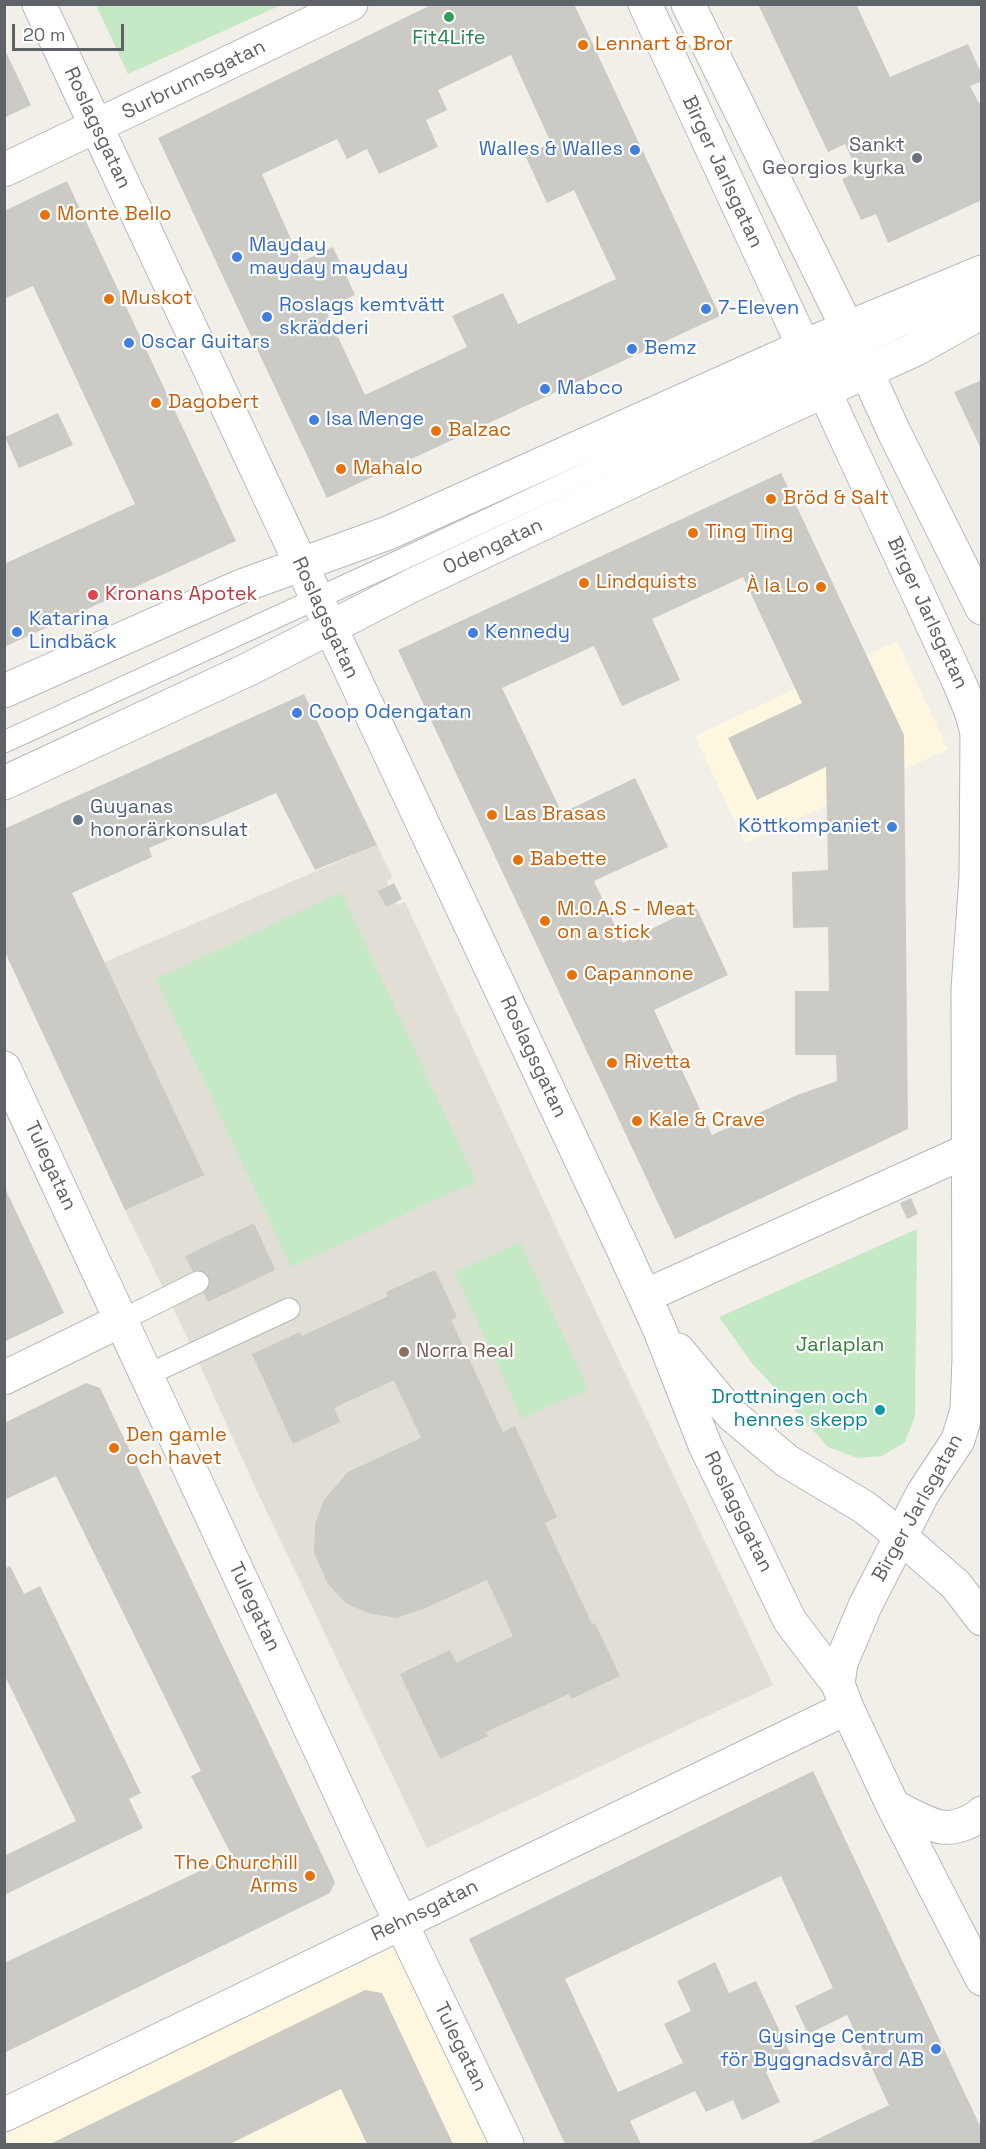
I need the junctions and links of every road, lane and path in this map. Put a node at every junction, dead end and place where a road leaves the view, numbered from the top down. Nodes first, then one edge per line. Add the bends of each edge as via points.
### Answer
1 (39, 4) edge
2 (351, 4) edge
3 (645, 4) edge
4 (688, 4) edge
5 (96, 126) junction
6 (18, 163) edge
7 (981, 272) edge
8 (981, 288) edge
9 (981, 312) edge
10 (856, 349) junction
11 (813, 369) junction
12 (300, 565) junction
13 (981, 608) edge
14 (322, 613) junction
15 (4, 691) edge
16 (979, 740) edge
17 (4, 742) edge
18 (4, 783) edge
19 (979, 875) edge
20 (4, 1068) edge
21 (969, 1150) junction
22 (198, 1282) dead end
23 (645, 1296) junction
24 (288, 1309) dead end
25 (122, 1320) junction
26 (659, 1328) junction
27 (147, 1375) junction
28 (4, 1378) edge
29 (899, 1537) junction
30 (981, 1619) edge
31 (843, 1696) junction
32 (892, 1806) junction
33 (981, 1813) edge
34 (400, 1923) junction
35 (981, 1979) edge
36 (4, 2115) edge
37 (507, 2145) edge

1 - 5 street, Roslagsgatan
2 - 5 street, Surbrunnsgatan
3 - 11 street, Birger Jarlsgatan
4 - 10 street
5 - 6 street, Surbrunnsgatan
5 - 12 street, Roslagsgatan
7 - 10 street, Odengatan
8 - 10 lane, Odengatan
9 - 10 street, Odengatan via 916,349
10 - 11 street, Odengatan
10 - 11 street, Odengatan
10 - 13 street
11 - 12 street, Odengatan
11 - 14 street, Odengatan via 413,585
11 - 16 street, Birger Jarlsgatan via 959,682
12 - 14 street, Roslagsgatan
12 - 15 street, Odengatan via 239,587
14 - 17 lane, Odengatan
14 - 18 street, Odengatan via 249,669
14 - 23 street, Roslagsgatan
16 - 19 street, Birger Jarlsgatan
19 - 21 street, Birger Jarlsgatan via 968,989
20 - 25 street, Tulegatan
21 - 23 street
21 - 29 street, Birger Jarlsgatan via 967,1410 958,1440
22 - 25 lane
23 - 26 street, Roslagsgatan
24 - 27 lane
25 - 27 street, Tulegatan
25 - 28 street
26 - 29 street, Roslagsgatan via 732,1415 787,1461 864,1507
26 - 31 street, Roslagsgatan via 705,1444 790,1621
27 - 34 street, Tulegatan
29 - 30 street, Roslagsgatan via 956,1585
29 - 31 street, Birger Jarlsgatan via 841,1663
31 - 32 street
31 - 34 street, Rehnsgatan
32 - 33 street via 942,1827 960,1825
32 - 35 street
34 - 36 street, Rehnsgatan
34 - 37 street, Tulegatan

